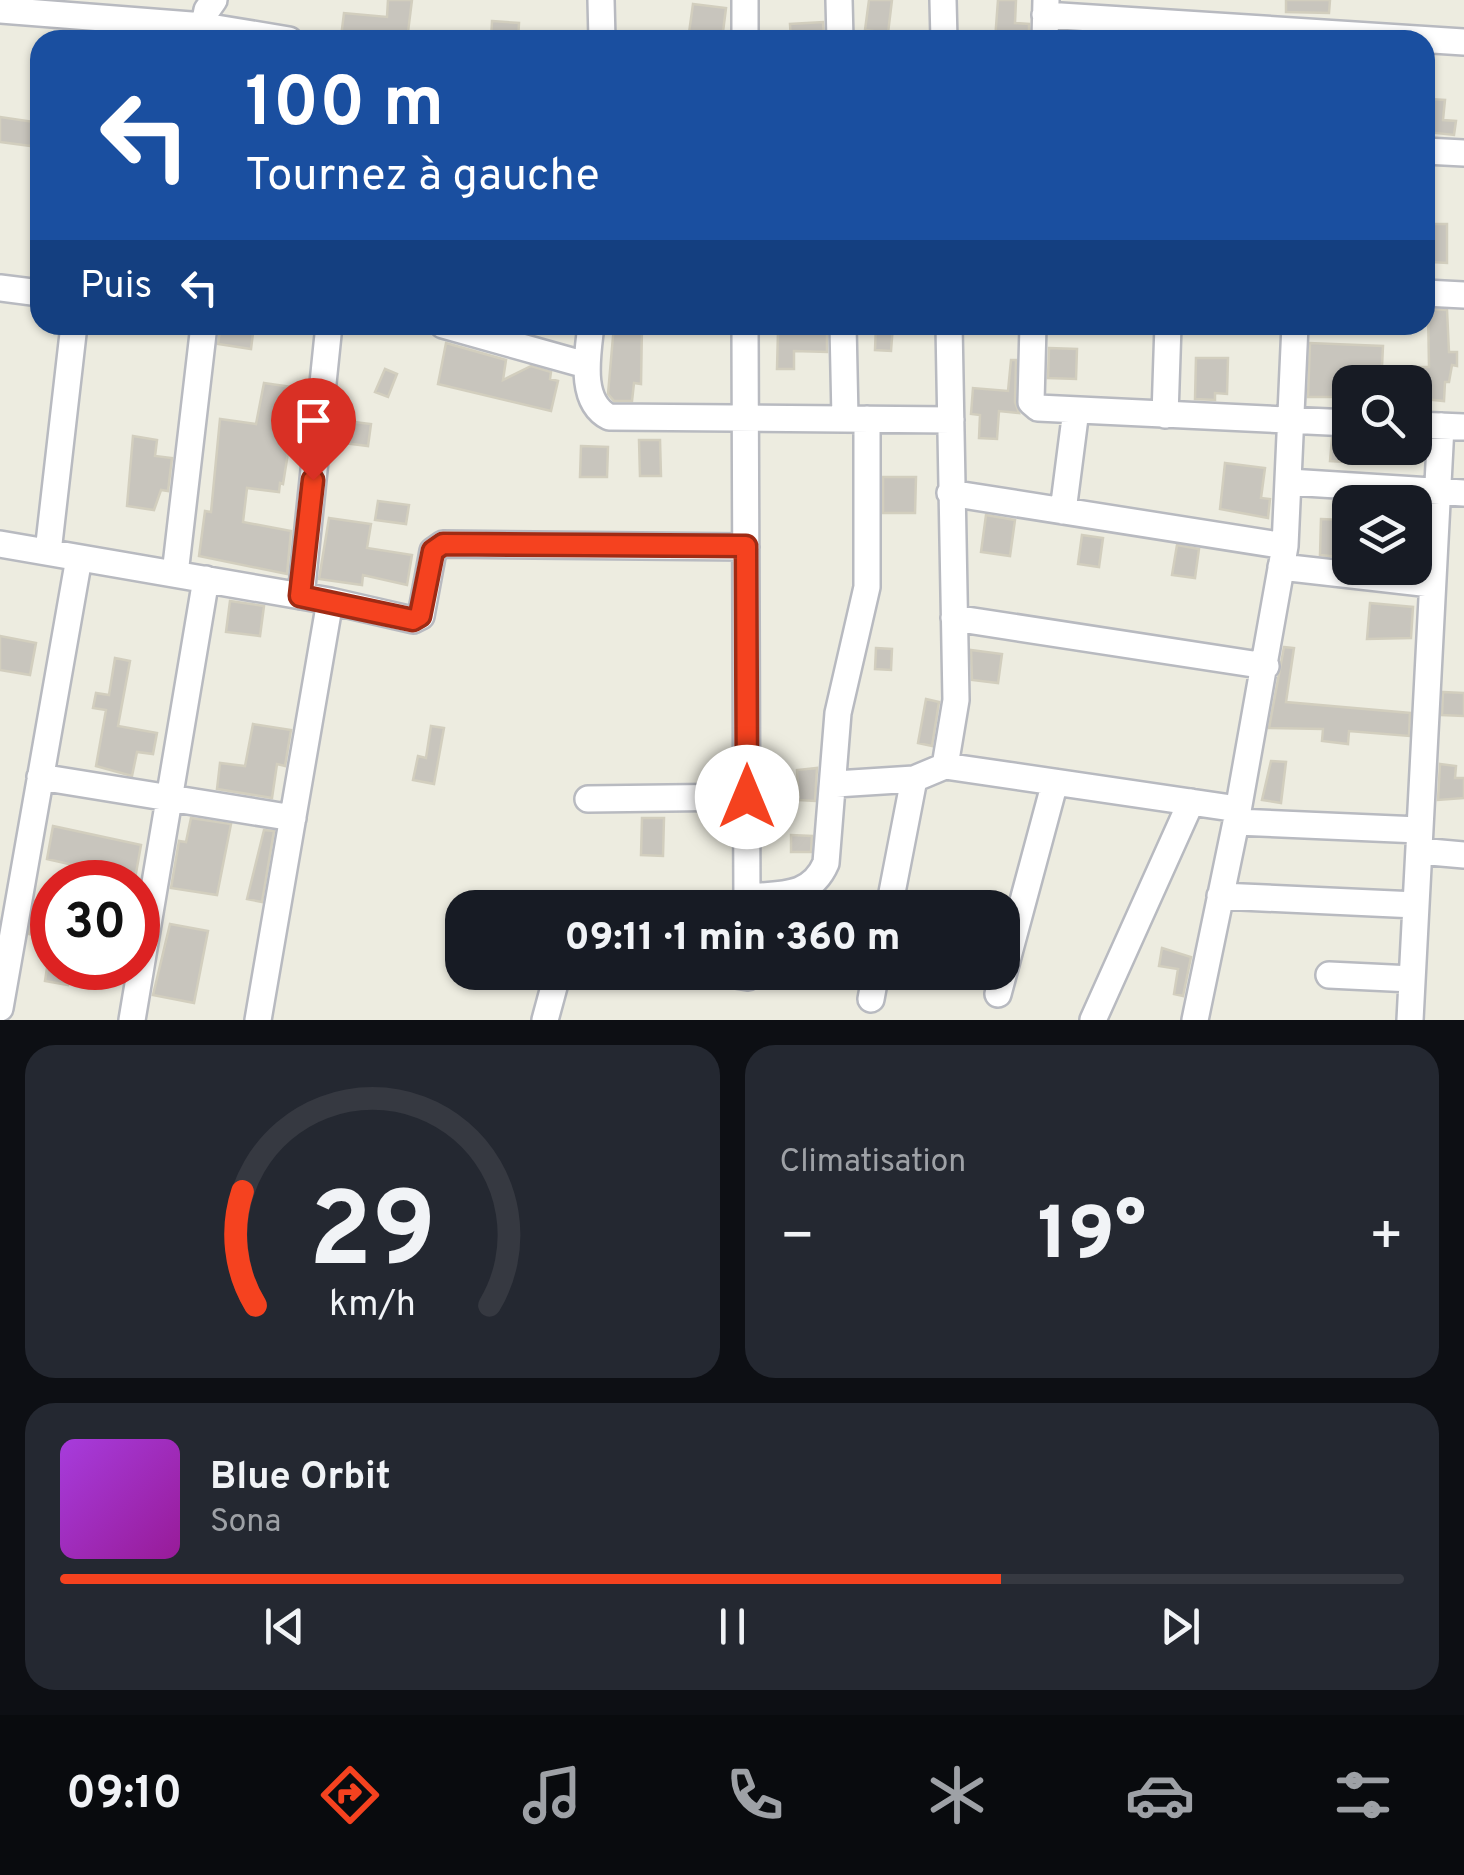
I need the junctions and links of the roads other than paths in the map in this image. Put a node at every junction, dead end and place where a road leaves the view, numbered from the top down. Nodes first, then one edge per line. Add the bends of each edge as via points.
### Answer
1 (214, 0) edge
2 (601, 0) edge
3 (744, 0) edge
4 (839, 0) edge
5 (943, 0) edge
6 (0, 10) edge
7 (1045, 18) edge
8 (177, 30) edge
9 (204, 30) edge
10 (602, 30) edge
11 (745, 30) edge
12 (840, 30) edge
13 (944, 30) edge
14 (1254, 30) edge
15 (1435, 40) edge
16 (1464, 42) edge
17 (1435, 152) edge
18 (1464, 154) edge
19 (0, 288) edge
20 (30, 292) edge
21 (1435, 293) edge
22 (1464, 294) edge
23 (73, 335) edge
24 (203, 335) edge
25 (328, 335) edge
26 (479, 335) edge
27 (590, 335) edge
28 (746, 335) edge
29 (844, 335) edge
30 (949, 335) edge
31 (1034, 335) edge
32 (1168, 335) edge
33 (1294, 335) edge
34 (586, 365) junction
35 (1076, 410) junction
36 (1165, 415) junction
37 (746, 417) junction
38 (856, 418) junction
39 (951, 420) junction
40 (1290, 422) junction
41 (1332, 423) edge
42 (1453, 427) edge
43 (1289, 482) junction
44 (950, 493) junction
45 (1451, 493) edge
46 (1063, 510) junction
47 (0, 544) edge
48 (746, 546) junction
49 (48, 552) junction
50 (1283, 556) junction
51 (78, 558) junction
52 (1332, 565) edge
53 (175, 574) junction
54 (206, 579) junction
55 (1432, 579) edge
56 (1431, 585) edge
57 (300, 596) junction
58 (330, 601) junction
59 (954, 618) junction
60 (1266, 666) junction
61 (945, 766) junction
62 (40, 777) junction
63 (914, 779) junction
64 (1055, 782) junction
65 (836, 784) junction
66 (747, 797) junction
67 (172, 798) junction
68 (588, 799) dead end
69 (1190, 802) junction
70 (1237, 815) junction
71 (293, 818) junction
72 (1419, 840) junction
73 (0, 848) edge
74 (27, 853) junction
75 (1464, 855) edge
76 (747, 890) edge
77 (806, 890) edge
78 (892, 890) edge
79 (1220, 896) junction
80 (1416, 905) junction
81 (1330, 975) dead end
82 (1412, 979) junction
83 (553, 990) edge
84 (873, 990) edge
85 (1, 993) edge
86 (998, 994) dead end
87 (871, 999) dead end
88 (132, 1020) edge
89 (258, 1020) edge
90 (545, 1020) edge
91 (1093, 1020) edge
92 (1195, 1020) edge
93 (1410, 1020) edge

1 - 9 street
2 - 10 street
3 - 11 street
4 - 12 street
5 - 13 street
6 - 8 street
7 - 14 street
15 - 16 street
17 - 18 street
19 - 20 street
21 - 22 street
23 - 49 street
24 - 53 street
25 - 57 street
26 - 34 street
27 - 34 street
28 - 37 street
29 - 38 street
30 - 39 street
31 - 35 street via 1031,402
32 - 36 street
33 - 40 street
34 - 37 street via 591,395 609,417
35 - 36 street
35 - 46 street
36 - 40 street
37 - 38 street
37 - 48 street
38 - 39 street
38 - 65 street via 867,587 838,713
39 - 44 street
40 - 41 street
40 - 43 street
42 - 45 street
43 - 45 street
43 - 50 street
44 - 46 street
44 - 59 street
45 - 55 street
46 - 50 street
47 - 49 street
48 - 58 street via 443,544 433,551 418,620
48 - 66 street
49 - 51 street
50 - 52 street
50 - 60 street
51 - 53 street
51 - 62 street
53 - 54 street
54 - 57 street
54 - 67 street
56 - 72 street
57 - 58 street
58 - 71 street
59 - 60 street
59 - 61 street via 956,700
60 - 70 street
61 - 63 street
61 - 64 street
62 - 67 street
62 - 74 street
63 - 65 street
63 - 78 street
64 - 69 street
64 - 86 street
65 - 77 street via 826,863
66 - 68 street
66 - 76 street
67 - 71 street
67 - 88 street
69 - 70 street
69 - 91 street
70 - 72 street
70 - 79 street
71 - 89 street
72 - 75 street
72 - 80 street
73 - 74 street
74 - 85 street
79 - 80 street
79 - 92 street
80 - 82 street
81 - 82 street
82 - 93 street
83 - 90 street
84 - 87 street

